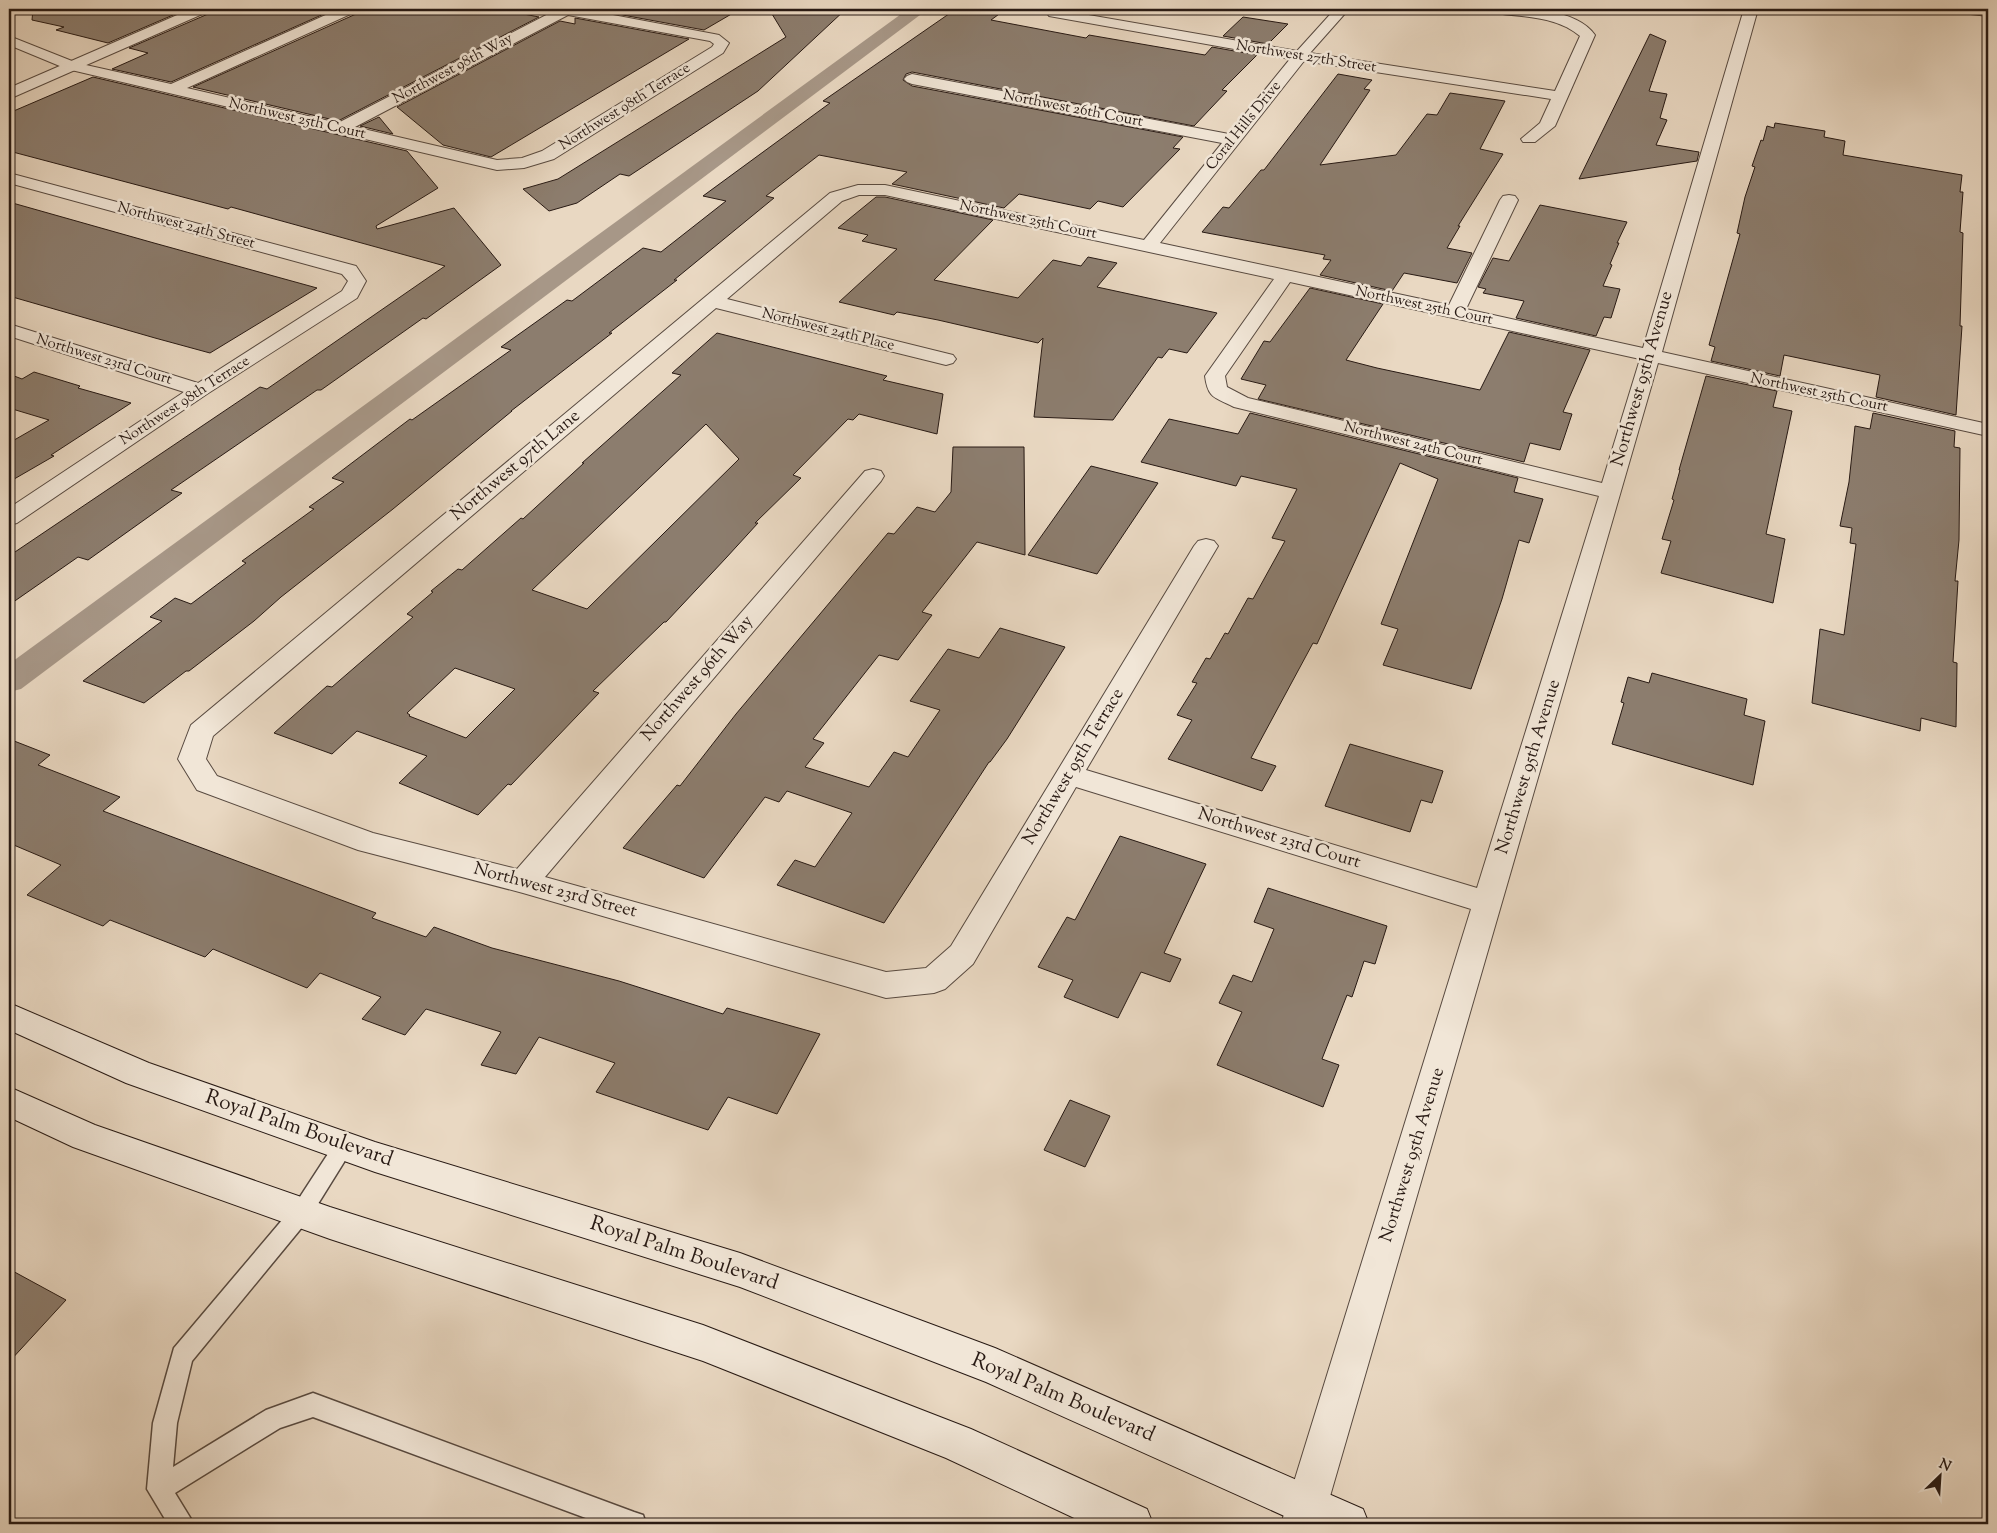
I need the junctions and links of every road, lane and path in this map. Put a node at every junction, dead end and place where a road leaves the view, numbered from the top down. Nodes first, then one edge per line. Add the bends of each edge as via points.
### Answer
1 (202, 9) edge
2 (350, 9) edge
3 (563, 9) edge
4 (1342, 9) edge
5 (1494, 9) edge
6 (1751, 9) edge
7 (1962, 9) edge
8 (1988, 12) edge
9 (1054, 14) dead end
10 (9, 40) edge
11 (1300, 56) junction
12 (72, 66) junction
13 (912, 79) dead end
14 (172, 90) junction
15 (9, 94) edge
16 (1559, 96) junction
17 (339, 129) junction
18 (1529, 139) dead end
19 (1234, 140) junction
20 (524, 163) joint
21 (9, 178) edge
22 (858, 190) joint
23 (1509, 200) dead end
24 (1149, 246) junction
25 (1285, 276) junction
26 (358, 281) joint
27 (711, 301) junction
28 (1456, 312) junction
29 (9, 330) edge
30 (1650, 356) junction
31 (946, 359) dead end
32 (200, 390) junction
33 (1988, 430) edge
34 (873, 476) dead end
35 (1611, 492) junction
36 (9, 518) edge
37 (1206, 546) dead end
38 (192, 759) joint
39 (1069, 775) junction
40 (523, 882) junction
41 (1488, 903) junction
42 (934, 980) joint
43 (9, 1016) edge
44 (9, 1102) edge
45 (344, 1146) junction
46 (301, 1213) junction
47 (159, 1489) junction
48 (1305, 1515) edge
49 (182, 1524) edge
50 (634, 1524) edge
51 (1132, 1524) edge
52 (1348, 1524) edge

1 - 12 street
2 - 14 street
3 - 17 street, Northwest 98th Way
3 - 20 street, Northwest 98th Terrace via 714,38 722,44 718,50 548,155
4 - 11 street, Coral Hills Drive
5 - 16 street via 1558,18 1579,26 1588,35
6 - 30 street, Northwest 95th Avenue
7 - 8 street
9 - 11 street, Northwest 27th Street
10 - 12 street, Northwest 25th Court
11 - 16 street, Northwest 27th Street
11 - 19 street, Coral Hills Drive
12 - 14 street, Northwest 25th Court
12 - 15 street
13 - 19 street, Northwest 26th Court
14 - 17 street, Northwest 25th Court
16 - 18 street via 1547,126
17 - 20 street, Northwest 25th Court via 496,165
19 - 24 street, Coral Hills Drive
21 - 26 street, Northwest 24th Street via 349,270
22 - 24 street, Northwest 25th Court via 885,190
22 - 27 street, Northwest 97th Lane via 836,197
23 - 28 street
24 - 25 street, Northwest 25th Court
25 - 28 street, Northwest 25th Court
25 - 35 street, Northwest 24th Court via 1216,376 1217,390 1241,403
26 - 32 street, Northwest 98th Terrace via 350,294
27 - 31 street, Northwest 24th Place
27 - 38 street, Northwest 97th Lane via 201,732
28 - 30 street, Northwest 25th Court
29 - 32 street, Northwest 23rd Court
30 - 33 street, Northwest 25th Court
30 - 35 street, Northwest 95th Avenue
32 - 36 street, Northwest 98th Terrace
34 - 40 street, Northwest 96th Way
35 - 41 street, Northwest 95th Avenue
37 - 39 street, Northwest 95th Terrace
38 - 40 street, Northwest 23rd Street via 207,782 225,789 368,842
39 - 41 street, Northwest 23rd Court
39 - 42 street, Northwest 95th Terrace via 962,955
40 - 42 street, Northwest 23rd Street via 886,985
41 - 48 street, Northwest 95th Avenue
43 - 45 street, Royal Palm Boulevard via 138,1073
44 - 46 street via 85,1136
45 - 46 lane
45 - 48 street, Royal Palm Boulevard via 740,1270 995,1367
46 - 47 lane via 182,1356 165,1423
46 - 51 street via 703,1343 957,1443
47 - 49 lane
47 - 50 lane via 274,1418 313,1405
48 - 52 street, Royal Palm Boulevard

